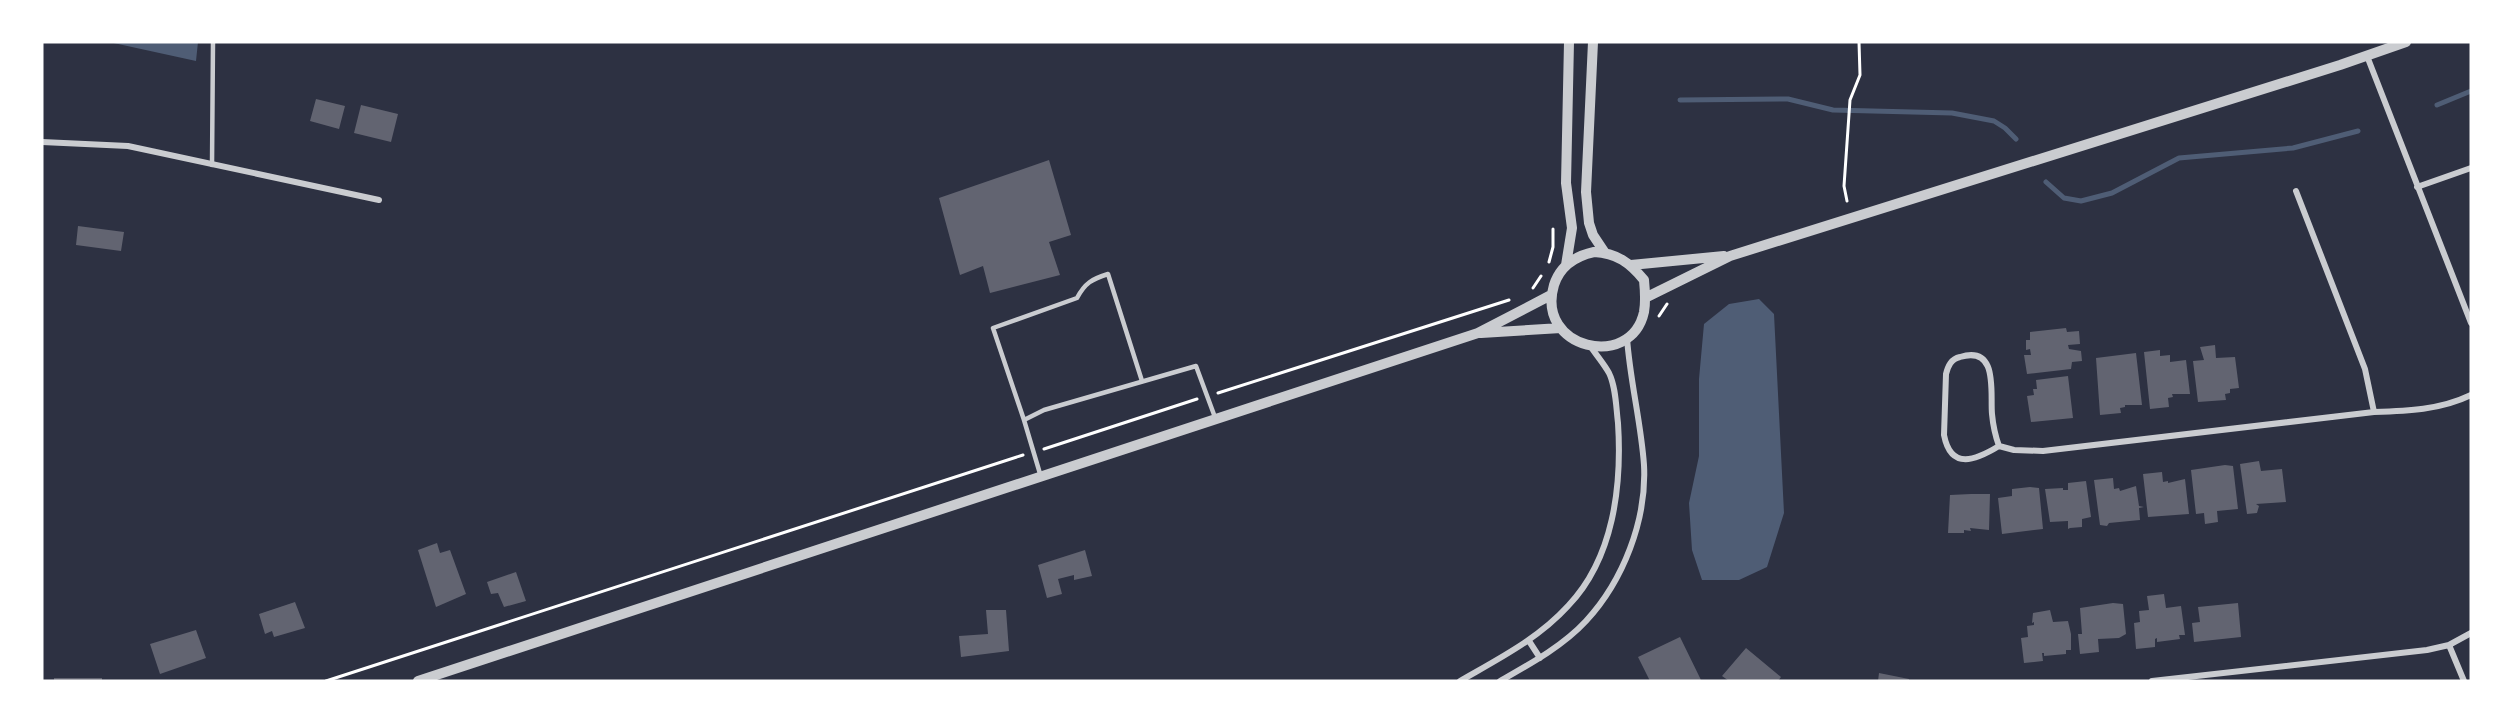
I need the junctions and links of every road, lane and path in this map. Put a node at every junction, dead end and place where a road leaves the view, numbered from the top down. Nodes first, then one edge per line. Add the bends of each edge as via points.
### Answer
1 (213, 42) edge
2 (1569, 42) edge
3 (1593, 42) edge
4 (1859, 42) edge
5 (2406, 42) edge
6 (2367, 56) junction
7 (42, 142) edge
8 (212, 165) junction
9 (2471, 168) edge
10 (2417, 188) junction
11 (2296, 191) dead end
12 (379, 200) dead end
13 (1847, 201) dead end
14 (1553, 229) dead end
15 (1605, 253) junction
16 (1730, 256) junction
17 (1566, 265) junction
18 (1631, 265) junction
19 (1547, 266) dead end
20 (1543, 273) dead end
21 (1526, 293) dead end
22 (1551, 295) junction
23 (1518, 298) dead end
24 (1645, 298) junction
25 (1672, 301) dead end
26 (1658, 317) dead end
27 (2471, 323) edge
28 (1561, 328) junction
29 (1478, 333) junction
30 (1627, 338) junction
31 (1592, 347) junction
32 (1142, 381) junction
33 (1207, 396) junction
34 (2471, 396) edge
35 (2374, 412) junction
36 (1024, 420) junction
37 (1216, 420) junction
38 (1999, 446) junction
39 (1032, 453) junction
40 (1041, 477) junction
41 (2471, 633) edge
42 (1529, 641) junction
43 (2449, 645) junction
44 (1540, 658) junction
45 (2204, 678) edge
46 (326, 681) edge
47 (418, 681) edge
48 (1460, 681) edge
49 (1500, 681) edge
50 (2151, 681) edge
51 (2464, 681) edge

1 - 8 lane
2 - 17 street via 1566,183 1572,228
3 - 15 street via 1586,192 1589,223
4 - 13 path via 1860,75 1851,100 1844,186
5 - 6 street
6 - 10 street
6 - 16 street
7 - 8 street via 128,146
8 - 12 street
9 - 10 street
10 - 27 street
11 - 35 street via 2365,369
14 - 19 path
15 - 17 street via 1584,254
15 - 18 street
16 - 18 street
16 - 24 street
17 - 22 street via 1556,278
18 - 24 street via 1644,280
20 - 21 path
22 - 28 street via 1551,311
22 - 29 street
23 - 33 path
24 - 30 street via 1638,327
25 - 26 path
28 - 29 street
28 - 31 street via 1578,343
29 - 37 street
30 - 31 street via 1616,344
30 - 44 street via 1644,468 1633,538 1622,571 1586,621
31 - 42 street via 1610,375 1616,407 1616,502 1605,542 1584,586 1569,606
32 - 33 lane via 1196,366
32 - 36 lane via 1044,410
32 - 36 lane via 1108,274 1091,279 1077,298 993,328
33 - 37 lane
33 - 39 path
34 - 35 street via 2443,406
35 - 38 street via 2043,451
36 - 39 lane
37 - 40 street
38 - 38 street via 1969,460 1953,455 1946,443 1946,374 1957,357 1971,355 1988,366 1992,421
39 - 40 lane
39 - 46 path
40 - 47 street
41 - 43 street
42 - 44 street
42 - 48 street
43 - 45 street
43 - 51 street
44 - 49 street
45 - 50 street

